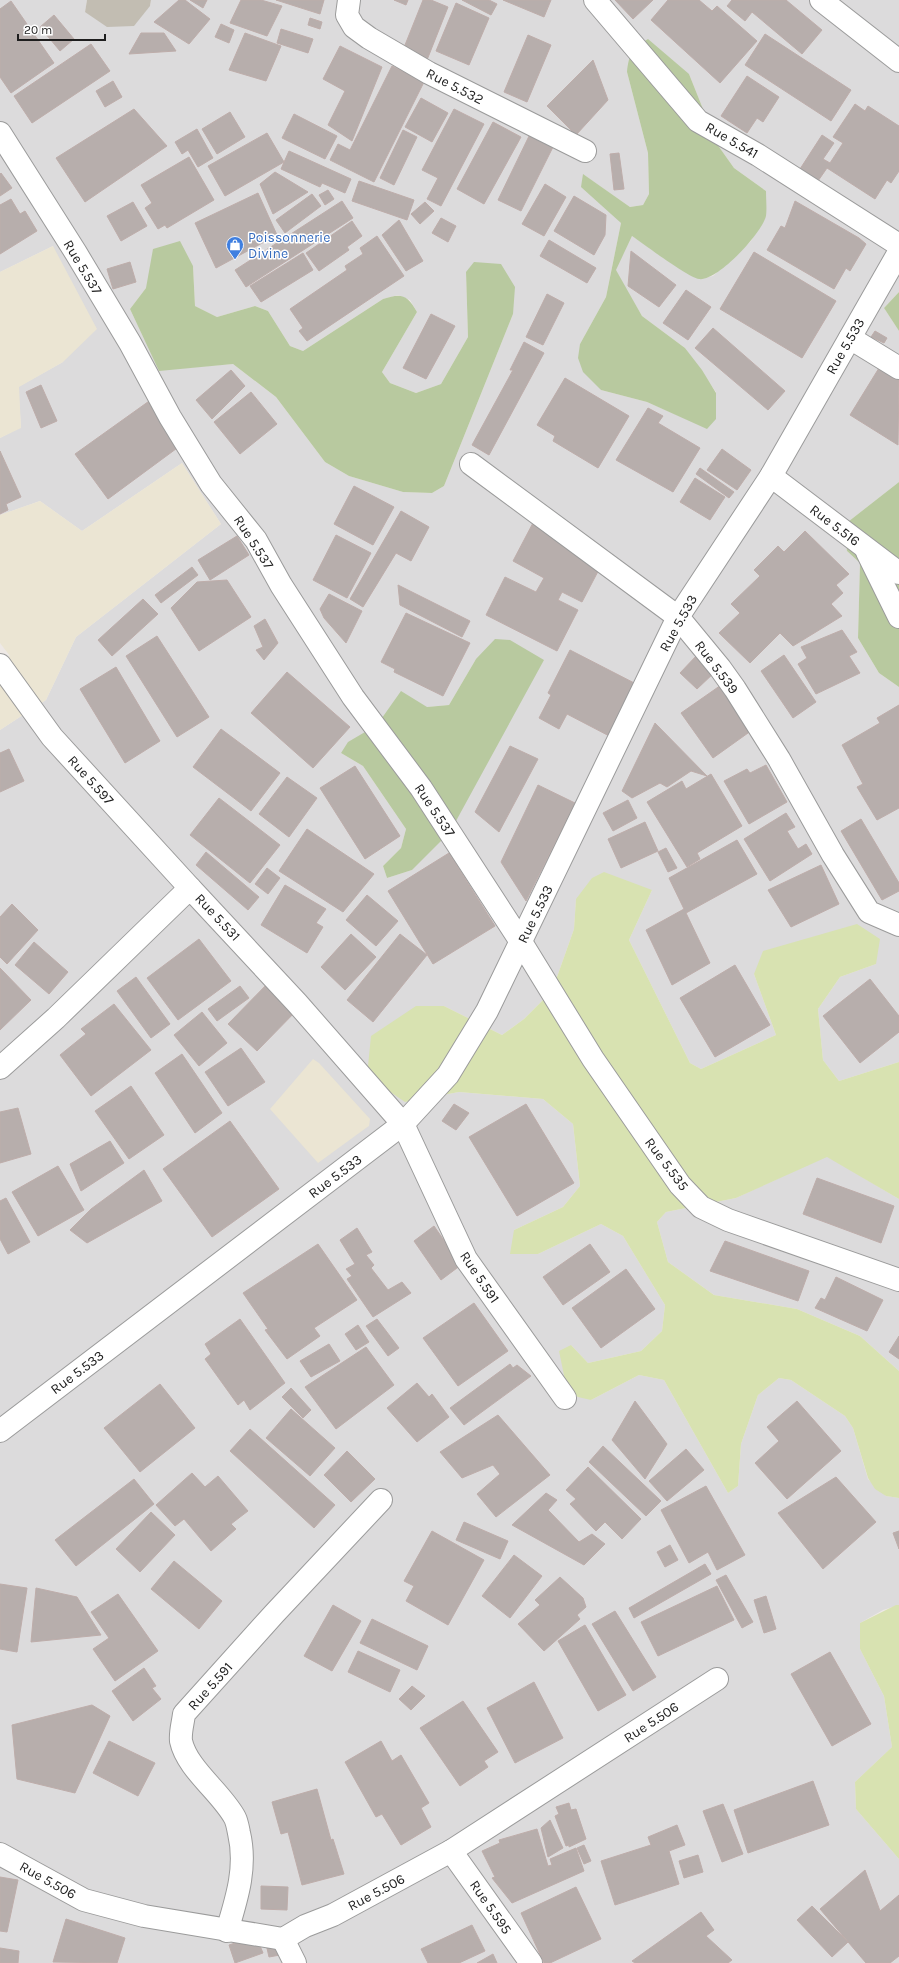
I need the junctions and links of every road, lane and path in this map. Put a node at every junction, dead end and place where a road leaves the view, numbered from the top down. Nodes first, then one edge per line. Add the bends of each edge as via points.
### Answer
1 (349, 0) edge
2 (594, 0) edge
3 (820, 0) edge
4 (899, 61) edge
5 (0, 132) edge
6 (585, 151) dead end
7 (899, 244) edge
8 (899, 252) edge
9 (850, 338) junction
10 (899, 368) edge
11 (471, 464) dead end
12 (771, 476) junction
13 (866, 548) junction
14 (899, 573) edge
15 (678, 617) junction
16 (899, 617) edge
17 (0, 665) edge
18 (190, 888) junction
19 (899, 925) edge
20 (521, 942) junction
21 (0, 1068) edge
22 (403, 1124) junction
23 (899, 1280) edge
24 (565, 1398) dead end
25 (0, 1431) edge
26 (381, 1500) dead end
27 (717, 1679) dead end
28 (451, 1851) junction
29 (0, 1854) edge
30 (227, 1931) junction
31 (284, 1939) junction
32 (295, 1963) edge
33 (531, 1963) edge

1 - 6 street, Rue 5.532 via 347,15 354,27 369,38 429,73
2 - 7 street, Rue 5.541 via 698,121 758,155
3 - 4 street
5 - 20 street, Rue 5.537 via 130,343 170,417 211,484 256,540 281,585 353,698 421,788
8 - 9 street, Rue 5.533
9 - 10 street
9 - 12 street, Rue 5.533
11 - 15 street, Rue 5.539
12 - 13 street, Rue 5.516
12 - 15 street, Rue 5.533
13 - 14 street, Rue 5.516
13 - 16 street
15 - 19 street, Rue 5.539 via 735,689 869,912
15 - 20 street, Rue 5.533
17 - 18 street, Rue 5.597 via 52,737
18 - 21 street, Rue 5.531 via 56,1018
18 - 22 street, Rue 5.531 via 297,1003
20 - 22 street, Rue 5.533 via 487,1011 448,1075
20 - 23 street, Rue 5.535 via 593,1059 680,1185 701,1207 728,1220
22 - 24 street, Rue 5.591 via 466,1259
22 - 25 street, Rue 5.533
26 - 30 street, Rue 5.591 via 184,1714 181,1742 190,1761 235,1819 240,1840 243,1866
27 - 28 street, Rue 5.506
28 - 31 street, Rue 5.506
28 - 33 street, Rue 5.595
29 - 30 street, Rue 5.506 via 84,1900 144,1916
30 - 31 street, Rue 5.506
31 - 32 street

